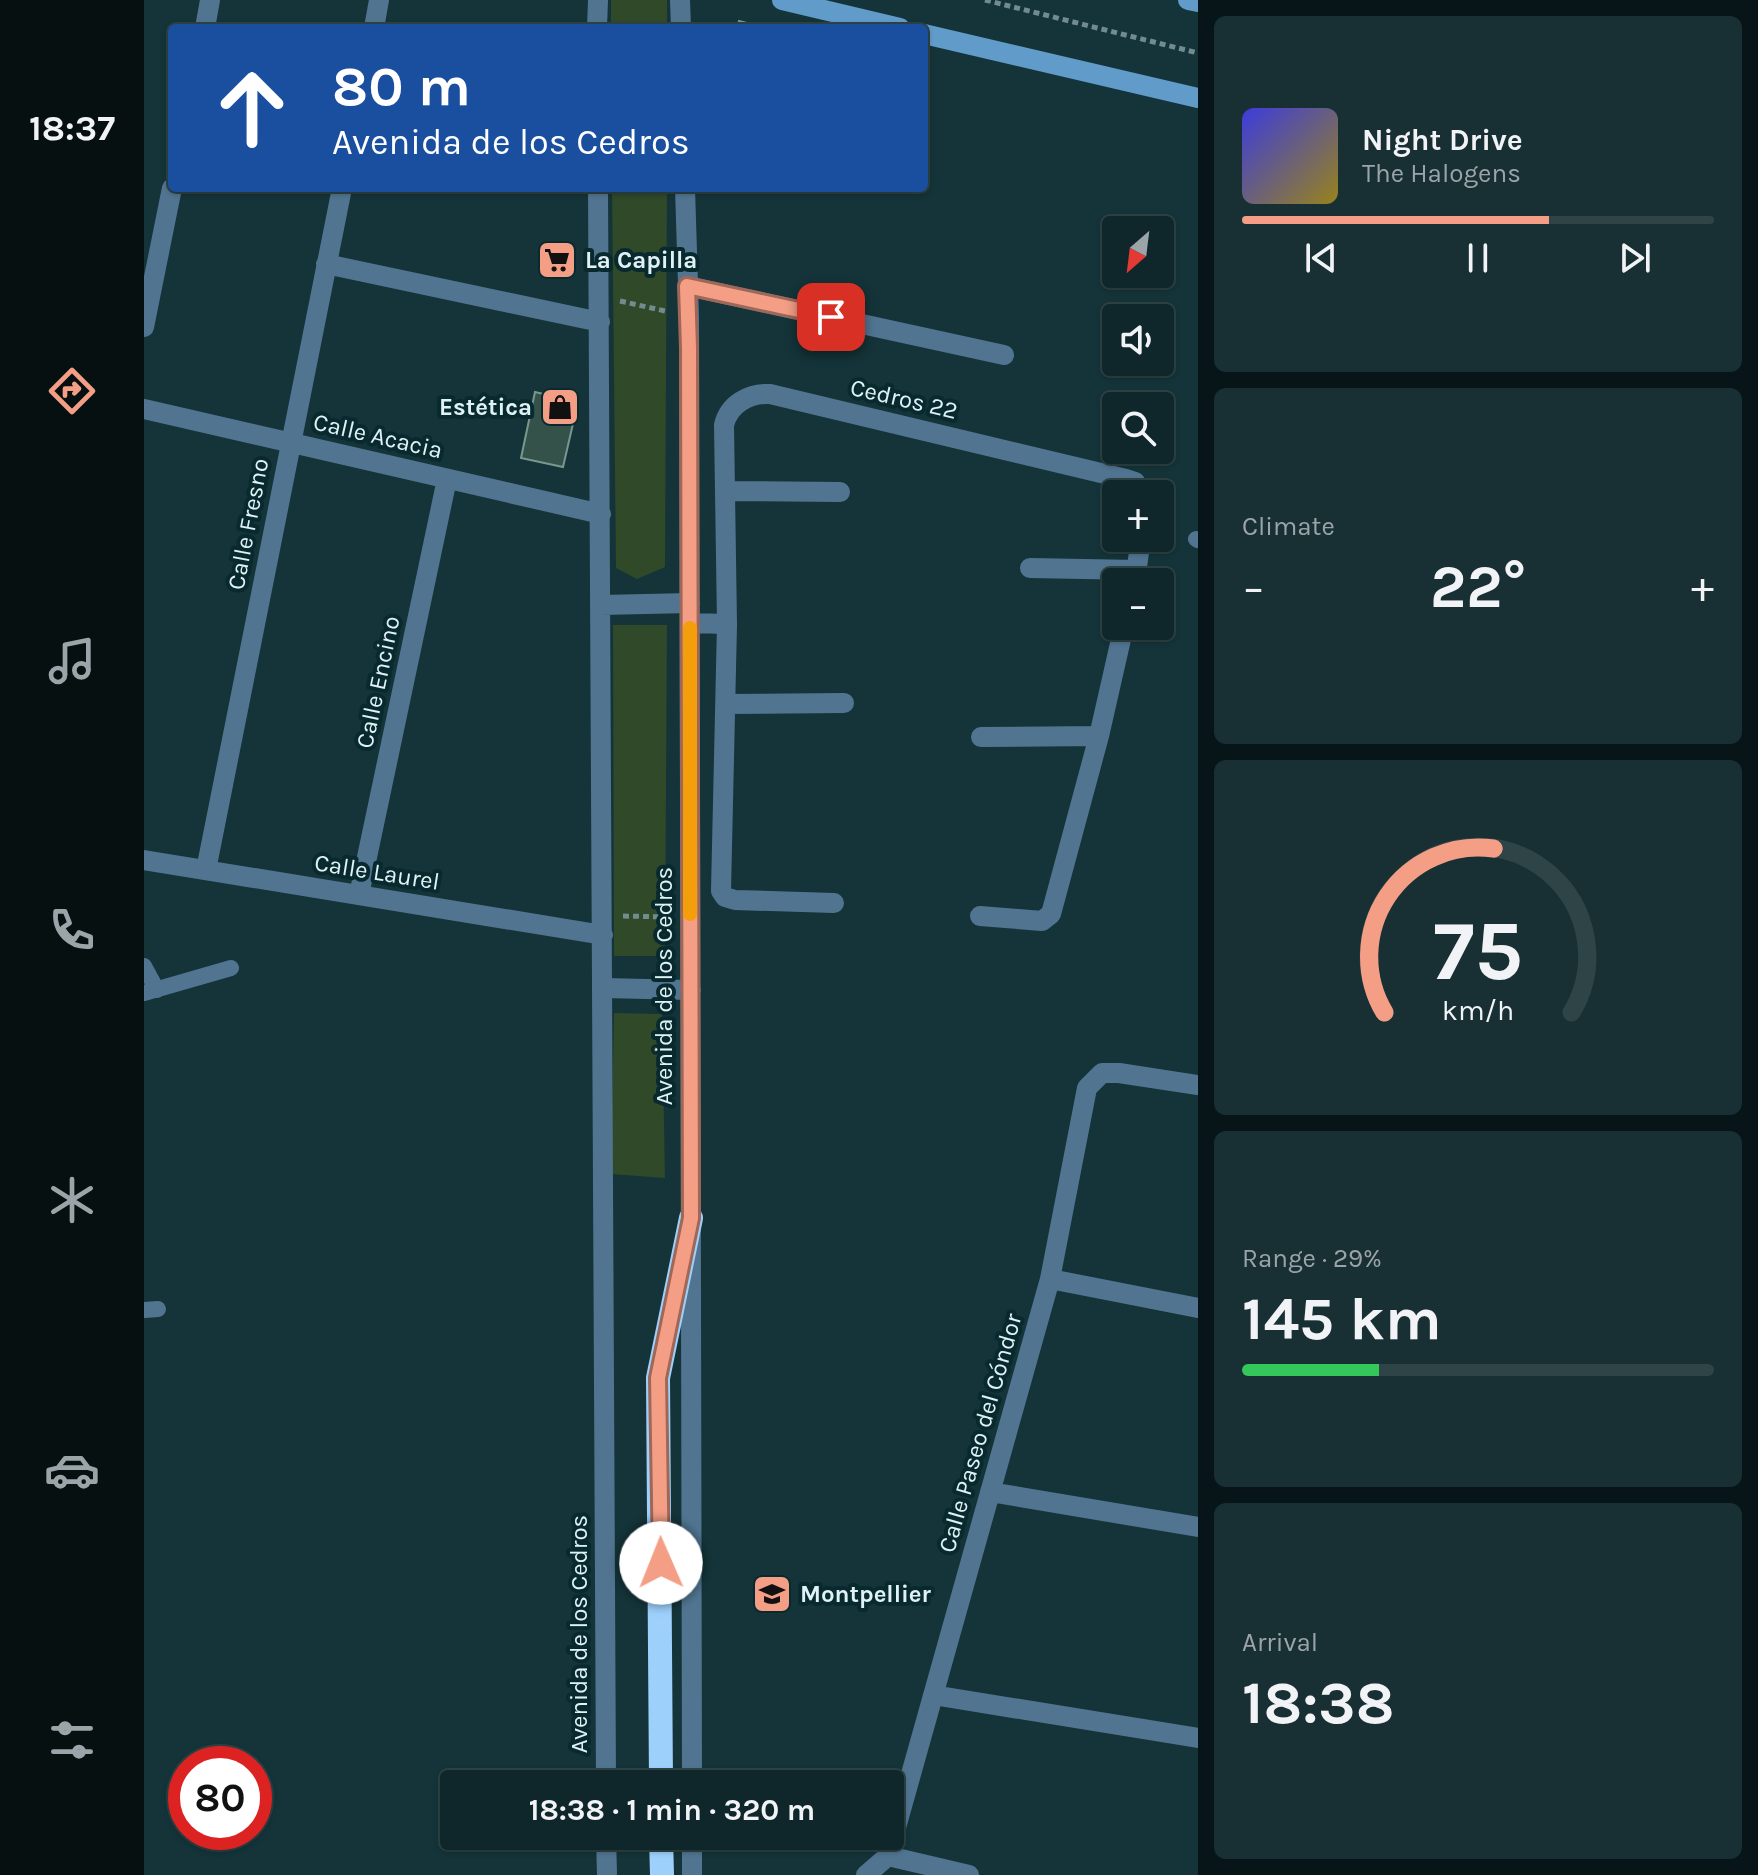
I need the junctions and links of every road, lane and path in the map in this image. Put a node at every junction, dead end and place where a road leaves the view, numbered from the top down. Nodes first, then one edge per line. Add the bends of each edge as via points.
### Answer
1 (210, 0) edge
2 (379, 0) edge
3 (598, 0) edge
4 (680, 0) edge
5 (782, 0) edge
6 (985, 0) edge
7 (1188, 0) edge
8 (1198, 2) edge
9 (206, 24) edge
10 (375, 24) edge
11 (597, 24) edge
12 (681, 24) edge
13 (883, 24) edge
14 (928, 35) edge
15 (1198, 53) edge
16 (1198, 98) edge
17 (171, 192) edge
18 (341, 192) edge
19 (598, 192) edge
20 (685, 192) edge
21 (326, 264) junction
22 (687, 286) junction
23 (600, 297) junction
24 (689, 316) junction
25 (600, 322) junction
26 (144, 327) edge
27 (1004, 355) dead end
28 (144, 409) edge
29 (291, 443) junction
30 (447, 479) junction
31 (1129, 480) edge
32 (725, 491) junction
33 (840, 492) dead end
34 (601, 514) junction
35 (1030, 568) dead end
36 (1102, 573) edge
37 (601, 605) junction
38 (690, 613) junction
39 (727, 624) junction
40 (1121, 640) edge
41 (844, 703) dead end
42 (726, 704) junction
43 (1099, 736) junction
44 (981, 737) dead end
45 (144, 860) edge
46 (206, 870) junction
47 (359, 895) junction
48 (834, 903) dead end
49 (980, 916) dead end
50 (690, 917) junction
51 (603, 926) junction
52 (144, 966) edge
53 (231, 968) dead end
54 (603, 988) junction
55 (691, 990) junction
56 (150, 992) edge
57 (1198, 1085) edge
58 (691, 1218) junction
59 (1050, 1279) junction
60 (1198, 1308) edge
61 (990, 1492) junction
62 (1198, 1527) edge
63 (933, 1695) junction
64 (1198, 1738) edge
65 (606, 1770) edge
66 (661, 1770) edge
67 (692, 1770) edge
68 (606, 1850) edge
69 (661, 1850) edge
70 (692, 1850) edge
71 (888, 1856) junction
72 (607, 1875) edge
73 (662, 1875) edge
74 (692, 1875) edge
75 (866, 1875) edge
76 (969, 1875) edge

1 - 9 street
2 - 10 street
3 - 11 street
4 - 12 street
5 - 13 main road
6 - 15 path
7 - 8 main road
14 - 16 main road
17 - 26 street
18 - 21 street, Calle Fresno
19 - 23 street, Avenida de los Cedros
20 - 22 street, Avenida de los Cedros
21 - 25 street
21 - 29 street, Calle Fresno
22 - 24 street, Avenida de los Cedros
22 - 27 street
23 - 24 path
23 - 25 street, Avenida de los Cedros
24 - 38 street, Avenida de los Cedros
25 - 34 street, Avenida de los Cedros
28 - 29 street, Calle Acacia
29 - 30 street, Calle Acacia
29 - 46 street, Calle Fresno
30 - 34 street, Calle Acacia
30 - 47 street, Calle Encino
31 - 32 street, Cedros 22 via 760,394 727,413
32 - 33 street
32 - 39 street, Cedros 22
34 - 37 street, Avenida de los Cedros
35 - 36 street
37 - 38 street
37 - 51 street, Avenida de los Cedros
38 - 39 street
38 - 50 street, Avenida de los Cedros
39 - 42 street, Cedros 22
40 - 43 street
41 - 42 street
42 - 48 street, Cedros 22 via 721,891 746,902
43 - 44 street
43 - 49 street via 1051,914 1042,921
45 - 46 street, Calle Laurel
46 - 47 street, Calle Laurel
47 - 51 street, Calle Laurel
50 - 51 path
50 - 55 street, Avenida de los Cedros
51 - 54 street, Avenida de los Cedros
52 - 56 lane
53 - 56 lane
54 - 55 street
54 - 65 street, Avenida de los Cedros
55 - 58 street, Avenida de los Cedros
57 - 59 street, Calle Paseo del Cóndor via 1102,1073 1087,1088
58 - 66 highway via 658,1378
58 - 67 street, Avenida de los Cedros
59 - 60 street
59 - 61 street, Calle Paseo del Cóndor
61 - 62 street
61 - 63 street, Calle Paseo del Cóndor
63 - 64 street
63 - 71 street, Calle Paseo del Cóndor
68 - 72 street
69 - 73 highway
70 - 74 street
71 - 75 street
71 - 76 street

